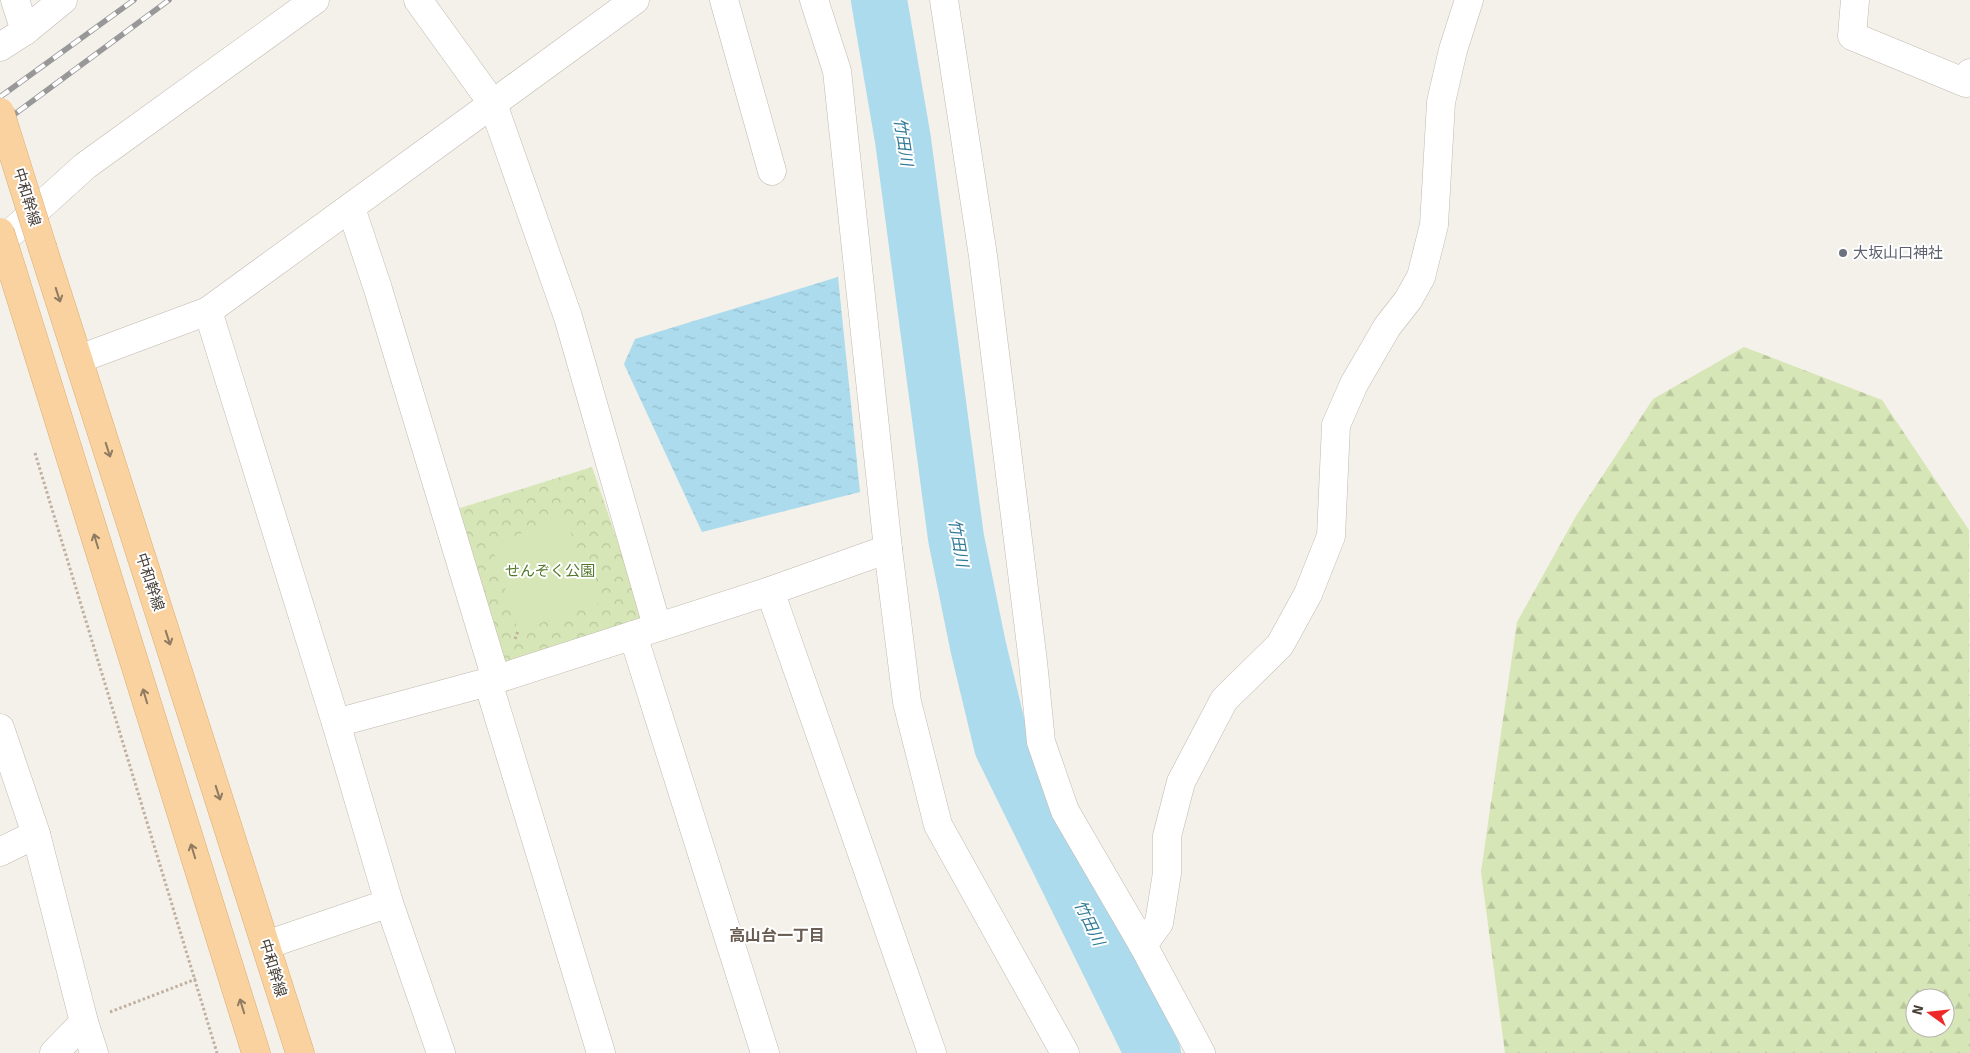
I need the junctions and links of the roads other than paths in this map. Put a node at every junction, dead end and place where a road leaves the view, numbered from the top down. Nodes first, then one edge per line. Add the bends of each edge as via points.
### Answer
1 (14, 0) edge
2 (64, 0) edge
3 (315, 0) edge
4 (418, 0) edge
5 (635, 0) edge
6 (724, 0) edge
7 (814, 0) edge
8 (944, 0) edge
9 (1469, 0) edge
10 (1854, 0) edge
11 (25, 31) junction
12 (0, 47) edge
13 (1970, 73) edge
14 (493, 104) junction
15 (0, 112) edge
16 (772, 171) dead end
17 (351, 208) junction
18 (0, 232) edge
19 (0, 243) edge
20 (208, 310) junction
21 (79, 359) junction
22 (888, 549) junction
23 (770, 591) junction
24 (645, 631) junction
25 (492, 680) junction
26 (336, 723) junction
27 (0, 728) edge
28 (36, 834) junction
29 (0, 852) edge
30 (389, 903) junction
31 (266, 945) junction
32 (1143, 946) junction
33 (84, 1022) junction
34 (54, 1053) edge
35 (94, 1053) edge
36 (256, 1053) edge
37 (300, 1053) edge
38 (441, 1053) edge
39 (601, 1053) edge
40 (765, 1053) edge
41 (932, 1053) edge
42 (1065, 1053) edge
43 (1201, 1053) edge

1 - 11 street
2 - 11 street
3 - 19 street via 85,166
4 - 14 street
5 - 14 street
6 - 16 street
7 - 22 street via 837,71
8 - 32 street via 983,256 1041,742 1065,811
9 - 32 street via 1441,102 1434,225 1421,277 1382,335 1354,384 1336,425 1331,536 1308,594 1280,645 1224,700 1181,782 1167,836 1167,873 1159,923
10 - 13 street via 1852,36 1966,83
11 - 12 street
14 - 17 street
14 - 24 street via 568,317
15 -> 21 main road, 中和幹線, bridge
17 - 20 street
17 - 25 street via 378,289
36 -> 18 main road, bridge
20 - 21 street
20 - 26 street
21 -> 31 main road, 中和幹線
22 - 23 street
22 - 42 street via 907,702 938,825
23 - 24 street
23 - 41 street
24 - 25 street
24 - 40 street
25 - 26 street
25 - 39 street
26 - 30 street
27 - 28 street
28 - 29 street
28 - 33 street
30 - 31 street
30 - 38 street
31 - 37 main road, 中和幹線
32 - 43 street
33 - 34 street
33 - 35 street

